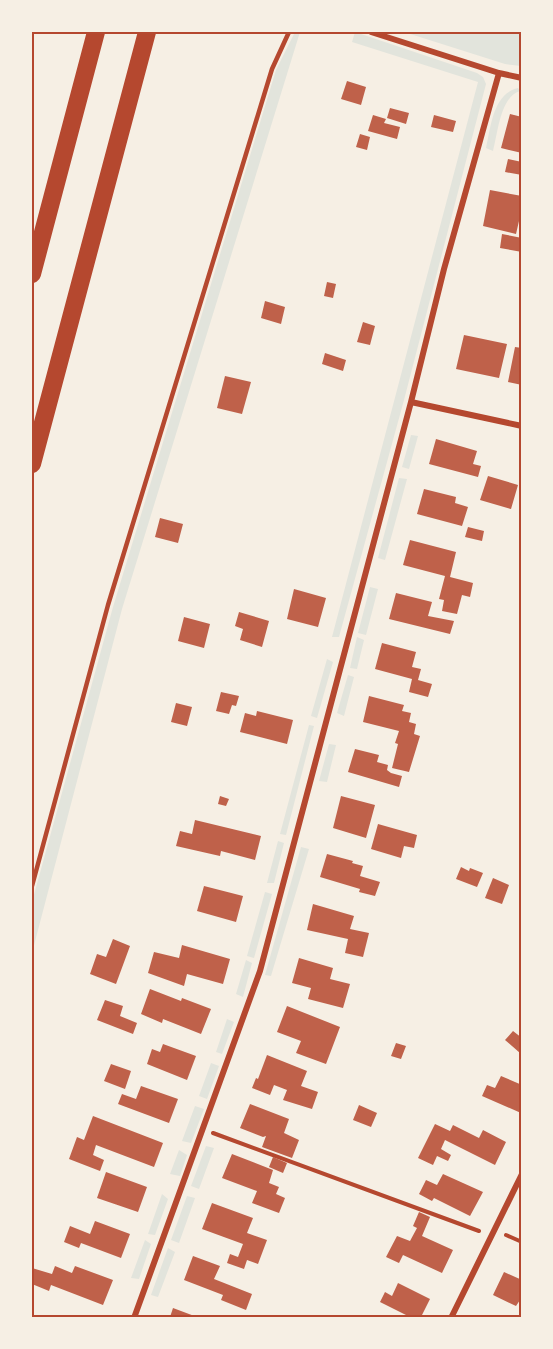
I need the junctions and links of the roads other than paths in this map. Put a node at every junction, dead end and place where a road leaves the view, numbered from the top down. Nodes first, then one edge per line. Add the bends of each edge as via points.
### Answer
1 (96, 32) edge
2 (147, 32) edge
3 (289, 32) edge
4 (371, 32) edge
5 (499, 73) junction
6 (522, 78) edge
7 (32, 274) edge
8 (411, 402) junction
9 (522, 426) edge
10 (32, 464) edge
11 (32, 886) edge
12 (522, 1174) edge
13 (134, 1317) edge
14 (451, 1317) edge

1 - 7 highway
2 - 10 highway
3 - 11 lane via 272,69 108,605
4 - 5 street
5 - 6 street
5 - 8 street
8 - 9 street
8 - 13 street via 260,971
12 - 14 street

